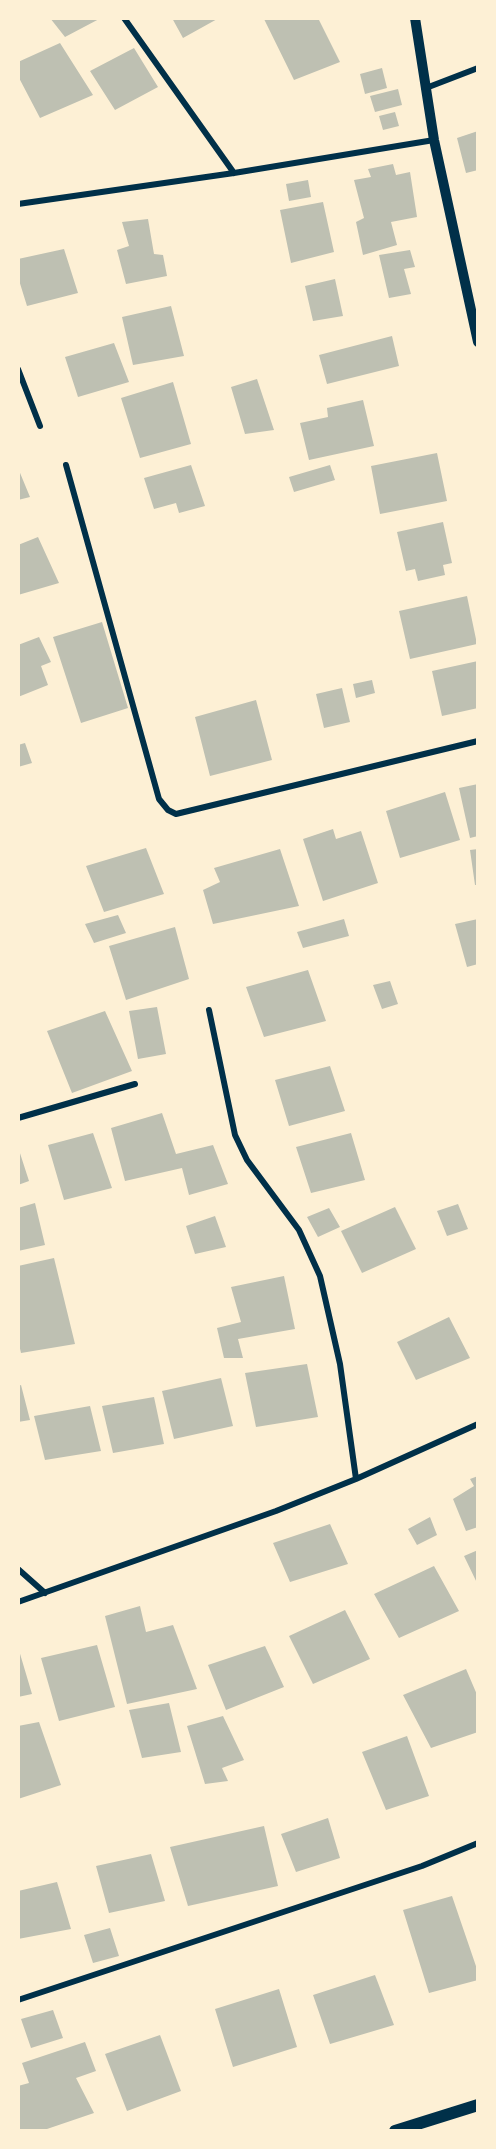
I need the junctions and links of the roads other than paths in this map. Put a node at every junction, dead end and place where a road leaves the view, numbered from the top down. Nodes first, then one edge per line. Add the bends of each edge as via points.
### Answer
1 (124, 18) edge
2 (415, 18) edge
3 (478, 68) edge
4 (426, 88) junction
5 (434, 140) junction
6 (234, 173) junction
7 (18, 204) edge
8 (478, 342) edge
9 (18, 369) edge
10 (40, 426) dead end
11 (66, 465) dead end
12 (478, 741) edge
13 (210, 1010) dead end
14 (135, 1084) dead end
15 (18, 1118) edge
16 (478, 1424) edge
17 (356, 1479) junction
18 (18, 1569) edge
19 (45, 1593) junction
20 (18, 1602) edge
21 (478, 1843) edge
22 (18, 2000) edge
23 (478, 2104) edge
24 (395, 2131) edge

1 - 6 street
2 - 4 street
3 - 4 street
4 - 5 street
5 - 6 street
5 - 8 street
6 - 7 street
9 - 10 street
11 - 12 street via 159,799 168,810 176,814
13 - 17 street via 235,1135 247,1160 299,1230 320,1276 340,1364
14 - 15 street
16 - 17 street
17 - 19 street
18 - 19 street
19 - 20 street
21 - 22 street via 412,1869
23 - 24 main road

